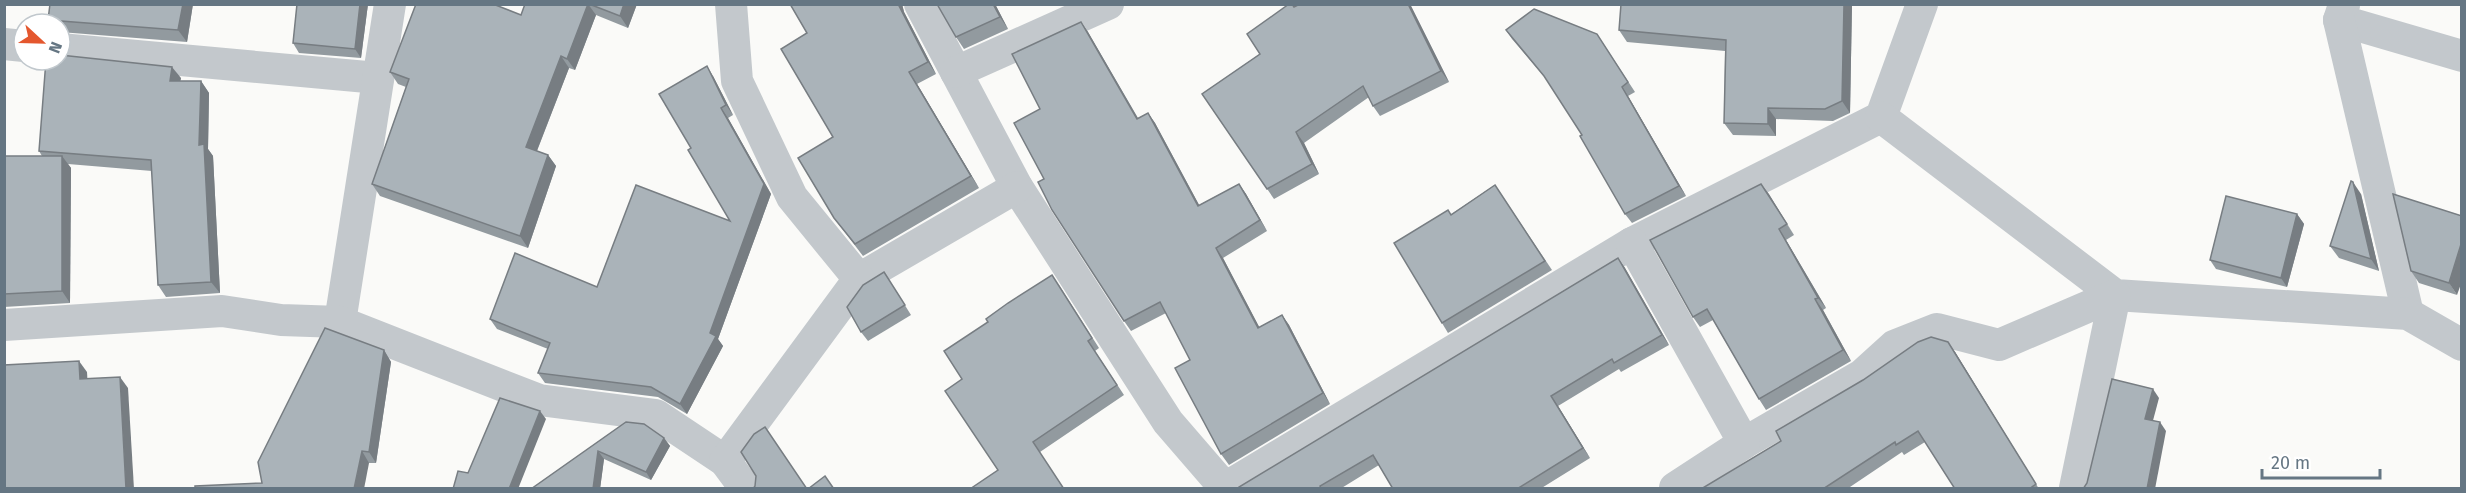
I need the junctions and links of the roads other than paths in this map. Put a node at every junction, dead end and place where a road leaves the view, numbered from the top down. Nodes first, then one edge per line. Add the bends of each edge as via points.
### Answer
1 (390, 4) edge
2 (731, 4) edge
3 (920, 4) edge
4 (1108, 4) edge
5 (1922, 4) edge
6 (2342, 12) edge
7 (72, 50) edge
8 (2462, 56) edge
9 (956, 72) junction
10 (378, 78) junction
11 (1881, 117) junction
12 (1017, 187) junction
13 (1632, 243) junction
14 (859, 279) junction
15 (2115, 295) junction
16 (2408, 314) junction
17 (340, 322) junction
18 (4, 325) edge
19 (2462, 345) edge
20 (1744, 443) junction
21 (725, 460) junction
22 (1225, 488) edge
23 (745, 489) edge
24 (1675, 489) edge
25 (2075, 489) edge

1 - 10 street
2 - 14 street via 737,81 792,197
3 - 9 street
4 - 9 street
5 - 11 street
6 - 8 street
6 - 16 street
7 - 10 street
9 - 12 street
10 - 17 street
11 - 13 street
11 - 15 street
12 - 14 street
12 - 22 street via 1168,422
13 - 20 street
13 - 22 street
14 - 21 street
15 - 16 street
15 - 20 street via 1999,345 1937,329 1894,346 1862,375
15 - 25 street
16 - 19 street
17 - 18 street via 281,320 222,311
17 - 21 street via 539,400 656,415
20 - 24 street
21 - 23 street

